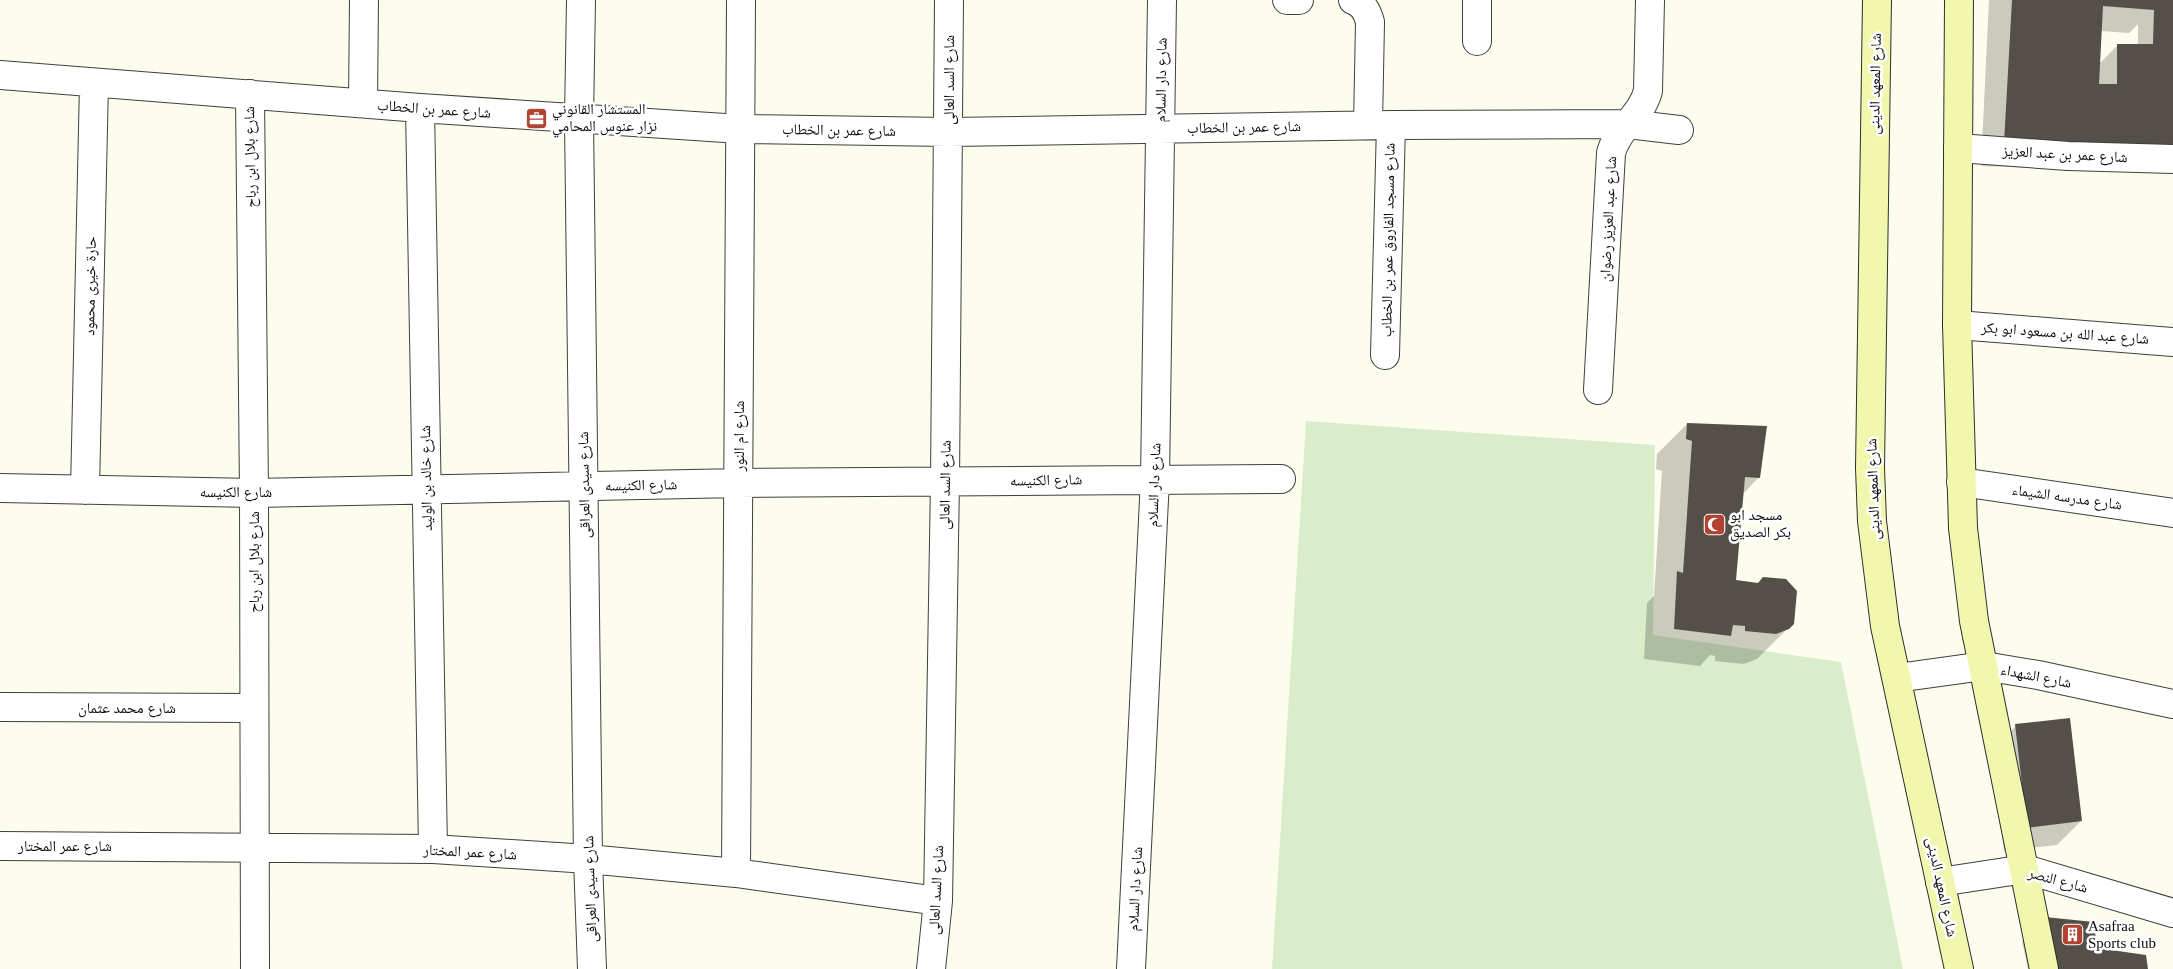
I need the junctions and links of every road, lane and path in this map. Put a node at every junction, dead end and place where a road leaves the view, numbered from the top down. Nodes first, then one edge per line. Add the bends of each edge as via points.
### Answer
1 (364, 0) edge
2 (581, 0) edge
3 (742, 0) edge
4 (949, 0) edge
5 (1162, 0) edge
6 (1288, 0) edge
7 (1299, 0) edge
8 (1353, 0) edge
9 (1477, 0) edge
10 (1650, 0) edge
11 (1877, 0) edge
12 (1958, 0) edge
13 (1476, 42) dead end
14 (0, 75) edge
15 (94, 83) junction
16 (250, 94) junction
17 (364, 103) junction
18 (420, 108) junction
19 (579, 119) junction
20 (1628, 124) junction
21 (1379, 125) junction
22 (1160, 128) junction
23 (740, 129) junction
24 (1679, 130) dead end
25 (948, 132) junction
26 (1958, 148) junction
27 (2173, 159) edge
28 (1956, 325) junction
29 (2173, 342) edge
30 (1385, 355) dead end
31 (1598, 390) dead end
32 (1155, 479) junction
33 (1281, 479) dead end
34 (945, 481) junction
35 (1961, 482) junction
36 (739, 483) junction
37 (584, 486) junction
38 (0, 488) edge
39 (427, 488) junction
40 (85, 490) junction
41 (254, 493) junction
42 (2173, 513) edge
43 (1984, 666) junction
44 (1897, 678) junction
45 (2173, 704) edge
46 (0, 707) edge
47 (254, 708) junction
48 (0, 846) edge
49 (254, 848) junction
50 (433, 849) junction
51 (588, 859) junction
52 (2025, 869) junction
53 (736, 873) junction
54 (1940, 882) junction
55 (938, 901) junction
56 (2173, 913) edge
57 (254, 969) edge
58 (592, 969) edge
59 (931, 969) edge
60 (1131, 969) edge
61 (1959, 969) edge
62 (2044, 969) edge

1 - 17 street
2 - 19 street, شارع سيدى العراقى
3 - 23 street, شارع ام النور
4 - 25 street, شارع السد العالى
5 - 22 street, شارع دار السلام
6 - 7 street
8 - 21 street, شارع مسجد الفاروق عمر بن الخطاب via 1363,5 1370,22
9 - 13 street
10 - 20 street, شارع عبد العزيز رضوان via 1648,91 1645,103
11 - 44 street, شارع المعهد الدينى via 1870,468 1872,521 1885,626
12 - 26 street
14 - 15 street, شارع عمر بن الخطاب
15 - 16 street, شارع عمر بن الخطاب
15 - 40 street, حارة خيرى محمود
16 - 17 street, شارع عمر بن الخطاب
16 - 41 street, شارع بلال ابن رباح
17 - 18 street, شارع عمر بن الخطاب
18 - 19 street, شارع عمر بن الخطاب
18 - 39 street, شارع خالد بن الوليد
19 - 23 street, شارع عمر بن الخطاب
19 - 37 street, شارع سيدى العراقى
20 - 21 street, شارع عمر بن الخطاب
20 - 24 street, شارع عمر بن الخطاب
20 - 31 street, شارع عبد العزيز رضوان via 1614,141 1611,153
21 - 22 street, شارع عمر بن الخطاب
21 - 30 street, شارع مسجد الفاروق عمر بن الخطاب
22 - 25 street, شارع عمر بن الخطاب
22 - 32 street, شارع دار السلام
23 - 25 street, شارع عمر بن الخطاب
23 - 36 street, شارع ام النور
25 - 34 street, شارع السد العالى
26 - 27 street, شارع عمر بن عبد العزيز
26 - 28 street
28 - 29 street, شارع عبد الله بن مسعود ابو بكر
28 - 35 street
32 - 33 street, شارع الكنيسه
32 - 34 street, شارع الكنيسه
32 - 60 street, شارع دار السلام
34 - 36 street, شارع الكنيسه
34 - 55 street, شارع السد العالى
35 - 42 street, شارع مدرسه الشيماء
35 - 43 street via 1967,575
36 - 37 street, شارع الكنيسه
36 - 53 street, شارع ام النور
37 - 39 street, شارع الكنيسه
37 - 51 street, شارع سيدى العراقى
38 - 40 street, شارع الكنيسه
39 - 41 street, شارع الكنيسه
39 - 50 street, شارع خالد بن الوليد
40 - 41 street, شارع الكنيسه
41 - 47 street, شارع بلال ابن رباح
43 - 44 street, شارع الشهداء
43 - 45 street, شارع الشهداء
43 - 52 street
44 - 54 street, شارع المعهد الدينى
46 - 47 street, شارع محمد عثمان
47 - 49 street, شارع بلال ابن رباح
48 - 49 street, شارع عمر المختار
49 - 50 street, شارع عمر المختار
49 - 57 street, شارع بلال ابن رباح
50 - 51 street, شارع عمر المختار
51 - 53 street, شارع عمر المختار
51 - 58 street, شارع سيدى العراقى
52 - 54 street, شارع النصر
52 - 56 street, شارع النصر
52 - 62 street
53 - 55 street, شارع عمر المختار
54 - 61 street, شارع المعهد الدينى
55 - 59 street, شارع السد العالى

